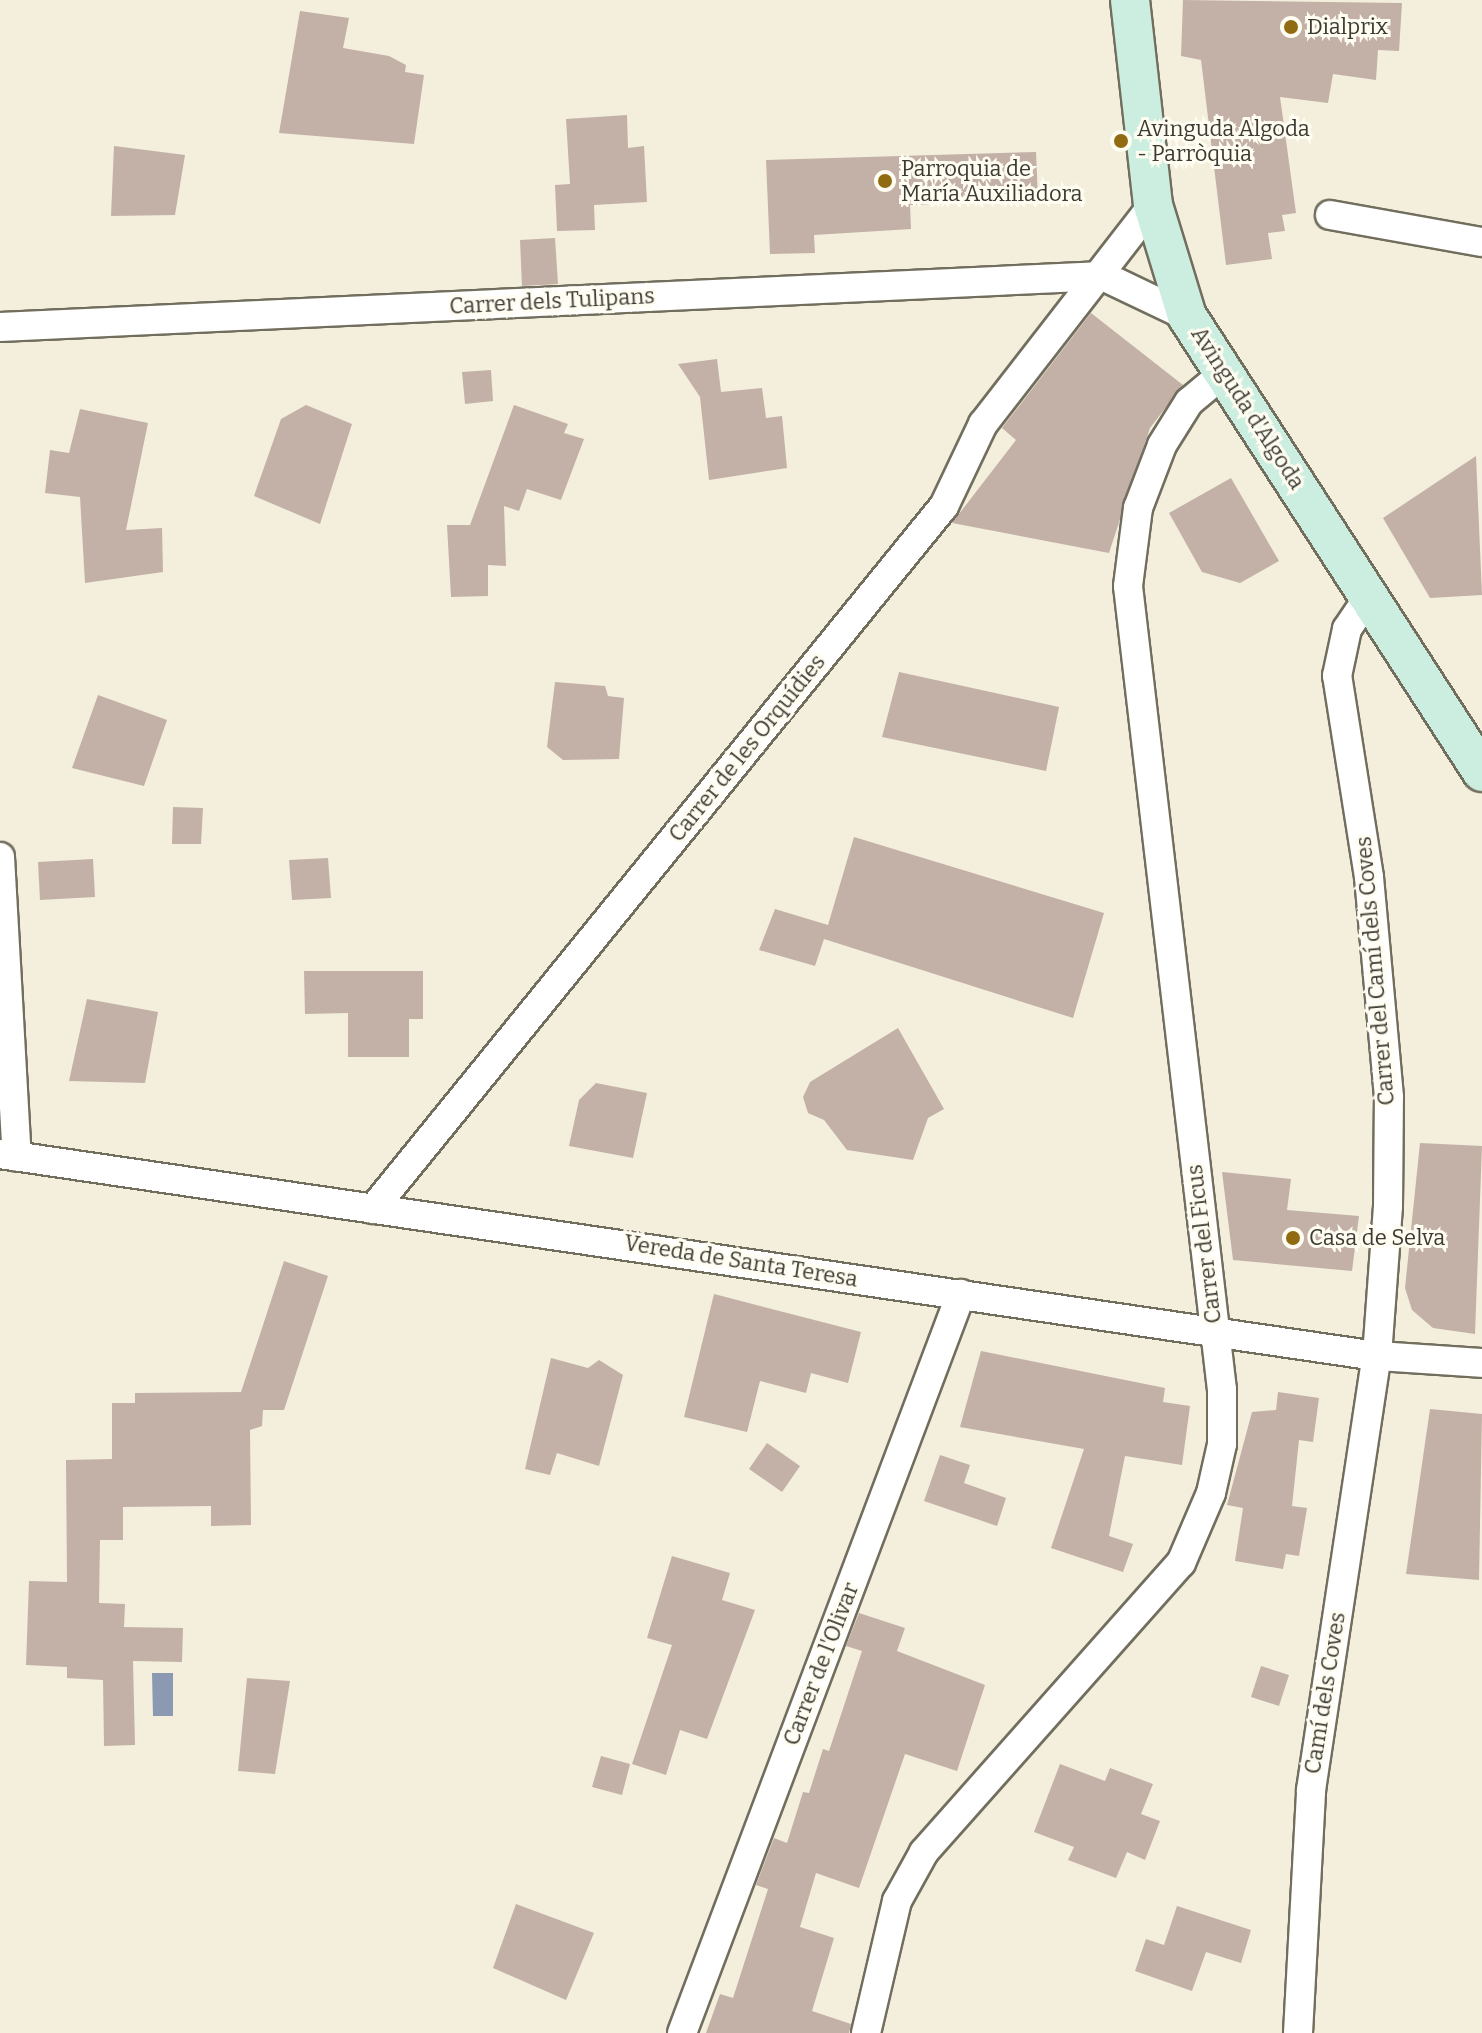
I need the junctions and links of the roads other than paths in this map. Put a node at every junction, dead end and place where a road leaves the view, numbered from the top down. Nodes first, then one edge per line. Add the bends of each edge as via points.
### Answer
1 (1130, 0) edge
2 (1153, 205) junction
3 (1330, 215) dead end
4 (1482, 242) edge
5 (1103, 276) junction
6 (1187, 316) junction
7 (0, 327) edge
8 (1225, 372) junction
9 (1369, 596) junction
10 (1477, 756) edge
11 (0, 857) edge
12 (8, 1156) edge
13 (373, 1209) junction
14 (961, 1294) junction
15 (1214, 1332) junction
16 (1377, 1356) junction
17 (1482, 1363) edge
18 (682, 2033) edge
19 (866, 2033) edge
20 (1298, 2033) edge

1 - 2 street, Avinguda d'Algoda
2 - 5 street
2 - 6 street, Avinguda d'Algoda
3 - 4 street
5 - 6 street, Carrer dels Tulipans
5 - 7 street, Carrer dels Tulipans
5 - 13 street, Carrer de les Orquídies via 983,424 944,506
6 - 8 street, Avinguda d'Algoda
8 - 9 street, Avinguda d'Algoda
8 - 15 street, Carrer del Ficus via 1189,402 1162,445 1138,508 1128,586
9 - 10 street, Avinguda d'Algoda
9 - 16 street, Carrer del Camí dels Coves via 1347,629 1337,676 1369,877 1389,1097
11 - 12 street
12 - 13 street, Vereda de Santa Teresa
13 - 14 street, Vereda de Santa Teresa
14 - 15 street, Vereda de Santa Teresa
14 - 18 street, Carrer de l'Olivar
15 - 16 street, Vereda de Santa Teresa
15 - 19 street, Carrer del Ficus via 1222,1444 1211,1493 1181,1563 924,1852 897,1901
16 - 17 street, Vereda de Santa Teresa
16 - 20 street, Camí dels Coves via 1311,1790

